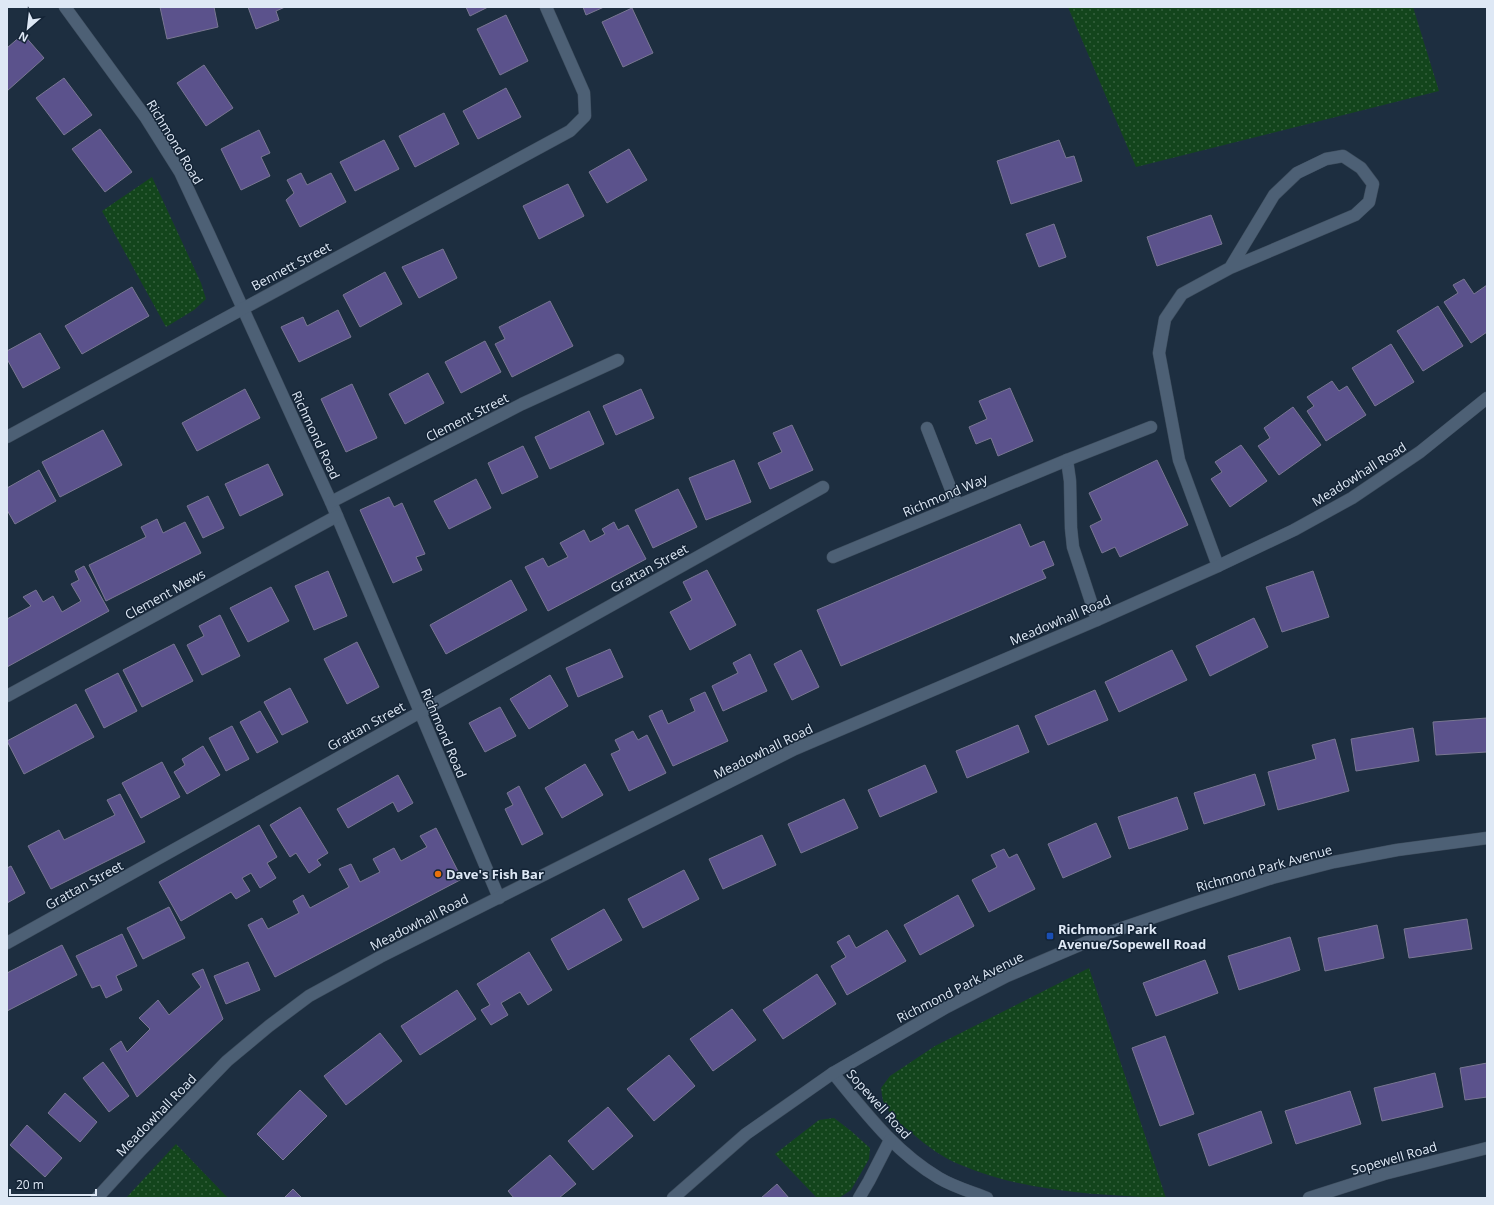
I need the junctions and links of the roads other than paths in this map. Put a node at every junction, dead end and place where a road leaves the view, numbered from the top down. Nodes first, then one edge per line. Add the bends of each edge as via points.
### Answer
1 (65, 7) edge
2 (546, 7) edge
3 (1230, 268) junction
4 (242, 308) junction
5 (618, 360) dead end
6 (1487, 398) edge
7 (1151, 427) dead end
8 (927, 428) dead end
9 (7, 437) edge
10 (1067, 460) junction
11 (823, 487) dead end
12 (331, 502) junction
13 (957, 505) junction
14 (337, 516) junction
15 (834, 557) dead end
16 (1218, 566) junction
17 (1097, 620) junction
18 (7, 696) edge
19 (420, 713) junction
20 (1487, 838) edge
21 (499, 898) junction
22 (7, 944) edge
23 (833, 1073) junction
24 (890, 1140) junction
25 (1487, 1148) edge
26 (97, 1198) edge
27 (673, 1198) edge
28 (859, 1198) edge
29 (987, 1198) edge
30 (1309, 1198) edge

1 - 4 street, Richmond Road via 146,118 180,172
2 - 4 street, Bennett Street via 584,93 585,116 570,131
3 - 3 street via 1355,215 1369,202 1373,184 1361,168 1343,156 1326,159 1297,174 1274,195
3 - 16 street via 1182,294 1165,319 1159,353 1179,460
4 - 9 street, Bennett Street
4 - 12 street, Richmond Road
5 - 12 street, Clement Street via 522,404
6 - 16 street, Meadowhall Road via 1420,452 1352,498 1294,530
7 - 10 street, Richmond Way
8 - 13 street
10 - 13 street, Richmond Way
10 - 17 street via 1073,547
11 - 19 street, Grattan Street
12 - 14 street, Richmond Road
13 - 15 street, Richmond Way
14 - 18 street, Clement Mews
14 - 19 street, Richmond Road
16 - 17 street, Meadowhall Road
17 - 21 street, Meadowhall Road via 795,749
19 - 21 street, Richmond Road
19 - 22 street, Grattan Street
20 - 23 street, Richmond Park Avenue via 1397,850 1334,862 1272,878 1108,933 1007,976 945,1008
21 - 26 street, Meadowhall Road via 380,957 309,996 227,1061
23 - 24 street, Sopewell Road
23 - 27 street, Richmond Park Avenue via 746,1134
24 - 28 street
24 - 29 street, Sopewell Road via 907,1156 940,1179
25 - 30 street, Sopewell Road via 1384,1174

